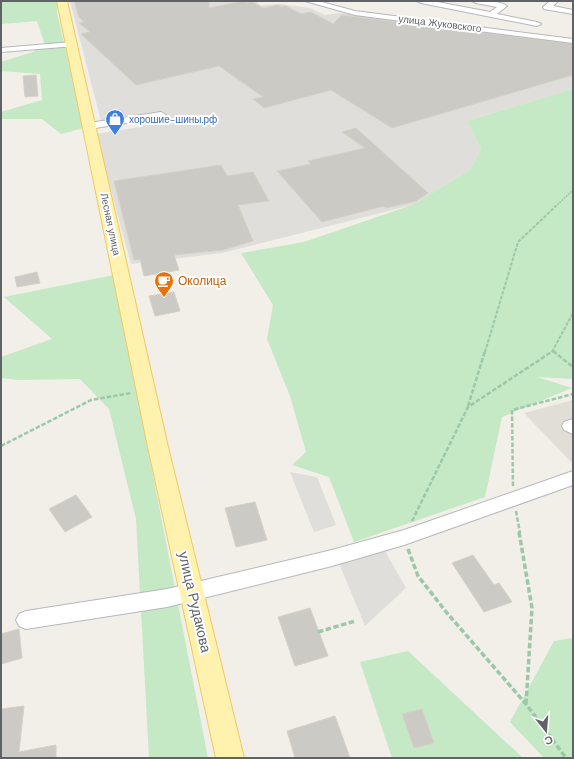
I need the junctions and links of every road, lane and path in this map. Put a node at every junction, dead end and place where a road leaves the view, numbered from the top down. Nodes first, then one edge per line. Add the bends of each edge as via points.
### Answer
1 (62, 1) edge
2 (311, 1) edge
3 (332, 1) edge
4 (421, 1) edge
5 (476, 1) edge
6 (554, 1) edge
7 (324, 6) junction
8 (573, 12) edge
9 (491, 15) junction
10 (537, 24) dead end
11 (573, 41) edge
12 (72, 44) junction
13 (1, 50) edge
14 (160, 115) dead end
15 (89, 126) junction
16 (573, 190) edge
17 (573, 313) edge
18 (553, 351) junction
19 (573, 367) edge
20 (146, 391) junction
21 (573, 394) edge
22 (468, 407) junction
23 (573, 425) edge
24 (573, 428) edge
25 (1, 446) edge
26 (158, 447) joint
27 (573, 478) edge
28 (514, 498) junction
29 (404, 537) junction
30 (192, 592) junction
31 (26, 620) dead end
32 (355, 621) dead end
33 (318, 632) dead end
34 (526, 704) junction
35 (230, 758) edge
36 (566, 758) edge

1 - 12 main road, Лесная улица
2 - 7 street, улица Жуковского
3 - 7 street
4 - 9 street
5 - 9 street via 503,6
6 - 8 street via 547,7
7 - 11 street, улица Жуковского via 354,13
9 - 10 street
12 - 13 street
12 - 15 main road, Лесная улица
14 - 15 street
15 - 20 main road, Лесная улица
16 - 22 path via 518,242
17 - 18 path
18 - 19 path
18 - 22 path
20 - 25 path via 92,400
20 - 26 main road, Лесная улица
21 - 28 path via 512,410
22 - 29 path
23 - 24 street via 570,426
26 - 30 main road, улица Рудакова
27 - 28 street
28 - 29 street
28 - 34 path via 532,608
29 - 30 street via 332,558
29 - 34 path via 418,576
30 - 31 street
30 - 35 main road, улица Рудакова
32 - 33 path
34 - 36 path

